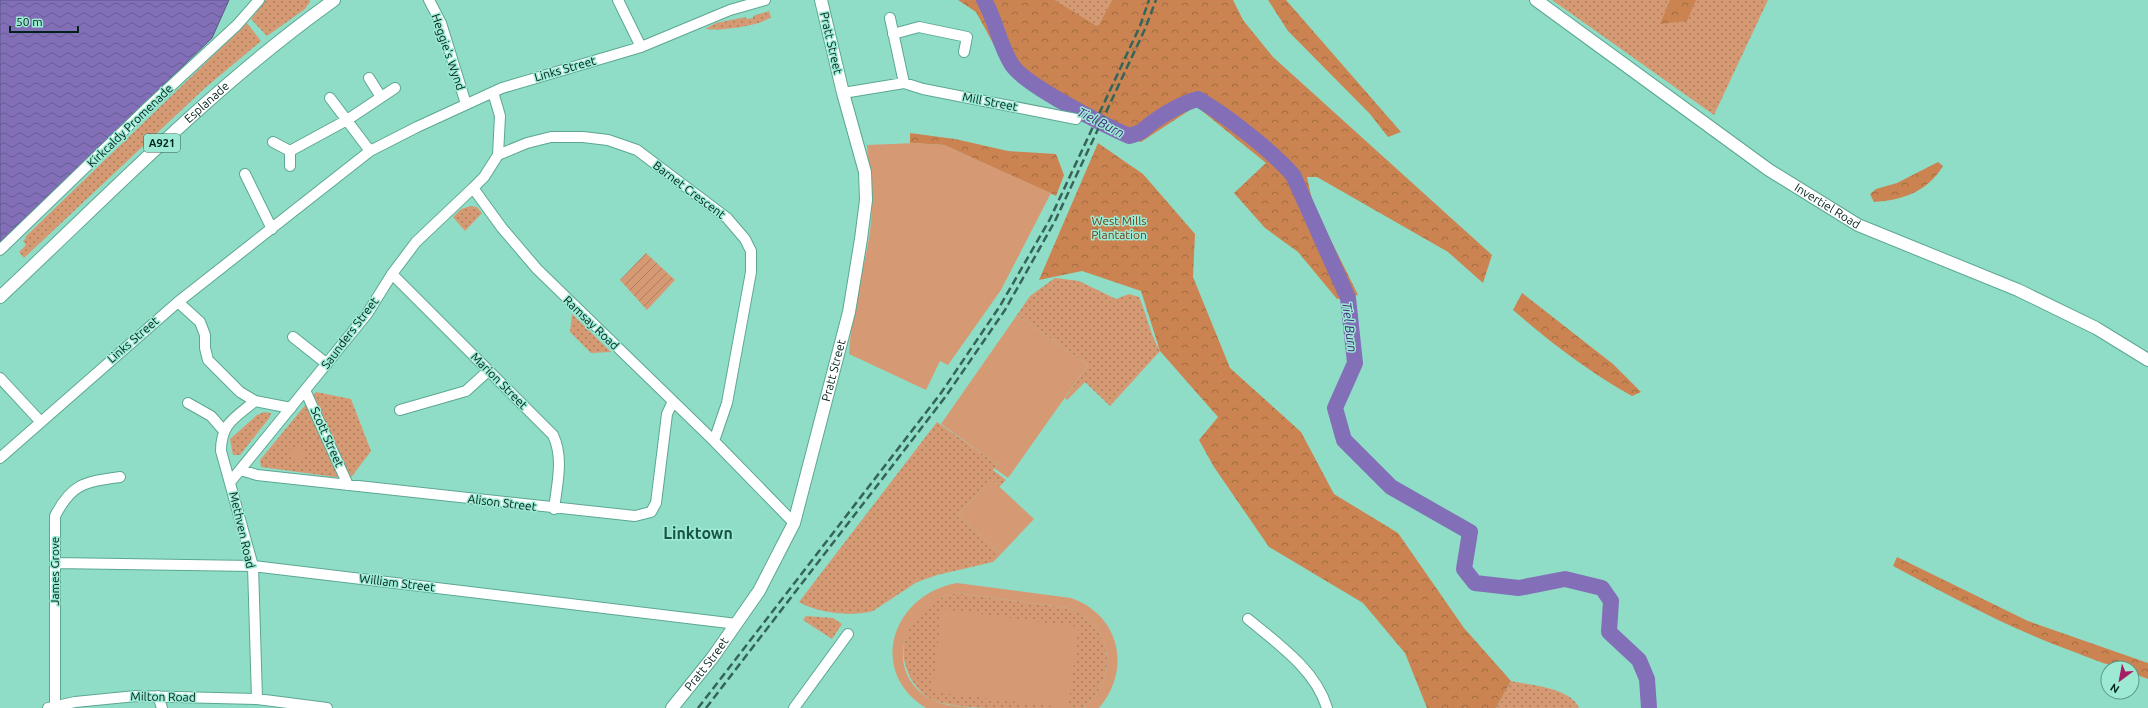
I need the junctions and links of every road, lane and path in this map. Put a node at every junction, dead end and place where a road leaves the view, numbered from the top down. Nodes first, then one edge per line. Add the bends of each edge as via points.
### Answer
1 (259, 0) edge
2 (334, 0) edge
3 (429, 0) edge
4 (618, 0) edge
5 (765, 0) edge
6 (821, 0) edge
7 (1536, 0) edge
8 (890, 18) dead end
9 (893, 34) junction
10 (642, 47) junction
11 (964, 52) dead end
12 (369, 78) dead end
13 (904, 83) junction
14 (394, 88) dead end
15 (493, 92) junction
16 (843, 93) junction
17 (381, 97) junction
18 (330, 98) dead end
19 (466, 104) junction
20 (1076, 119) dead end
21 (347, 120) junction
22 (273, 142) dead end
23 (290, 151) junction
24 (370, 151) junction
25 (498, 155) junction
26 (290, 166) dead end
27 (245, 174) dead end
28 (473, 188) junction
29 (272, 229) junction
30 (0, 250) edge
31 (392, 274) junction
32 (0, 297) edge
33 (178, 302) junction
34 (293, 337) dead end
35 (2148, 360) edge
36 (327, 364) junction
37 (488, 371) junction
38 (0, 378) edge
39 (306, 390) junction
40 (255, 401) junction
41 (673, 401) junction
42 (188, 403) dead end
43 (291, 408) junction
44 (400, 410) dead end
45 (40, 421) junction
46 (224, 431) junction
47 (714, 441) junction
48 (0, 458) edge
49 (241, 470) junction
50 (120, 477) dead end
51 (231, 481) junction
52 (348, 485) junction
53 (554, 509) junction
54 (794, 523) junction
55 (55, 563) junction
56 (253, 566) junction
57 (1248, 619) dead end
58 (737, 624) junction
59 (848, 634) dead end
60 (158, 696) junction
61 (257, 699) junction
62 (51, 707) edge
63 (162, 708) edge
64 (327, 708) edge
65 (672, 708) edge
66 (794, 708) edge
67 (1327, 708) edge

1 - 30 street, Kirkcaldy Promenade via 237,25
2 - 32 main road, Esplanade / A921 via 272,46 204,104
3 - 19 street, Heggie's Wynd via 440,23
4 - 10 street
5 - 10 street, Links Street via 730,10
6 - 16 main road, Pratt Street
7 - 35 main road, Invertiel Road via 1769,170 1858,225 2018,290 2096,328
8 - 9 street
9 - 11 street via 919,27 968,37
9 - 13 street
10 - 15 street, Links Street
12 - 17 street
13 - 16 street, Mill Street
13 - 20 street, Mill Street
14 - 17 street
15 - 19 street, Links Street
15 - 25 street via 500,116
16 - 54 main road, Pratt Street via 865,172 866,200 849,312
17 - 21 street
18 - 21 street
19 - 24 street, Links Street
21 - 23 street
21 - 24 street
22 - 23 street
23 - 26 street
24 - 29 street, Links Street
25 - 28 street via 484,177
25 - 47 street, Barnet Crescent via 527,143 551,137 608,140 637,150 727,218 745,239 751,251 751,272 727,403
27 - 29 street
28 - 31 street, Saunders Street via 416,242
28 - 41 street, Ramsay Road via 502,228 537,269
29 - 33 street, Links Street
31 - 36 street, Saunders Street via 367,314
31 - 37 street, Marion Street
33 - 40 street via 200,322 205,335 208,360 240,392
33 - 45 street, Links Street
34 - 36 street
36 - 39 street, Saunders Street
37 - 44 street via 466,391
37 - 53 street, Marion Street via 553,435 560,458
38 - 45 street
39 - 43 street, Saunders Street
39 - 52 street, Scott Street
40 - 43 street
40 - 46 street via 227,425
41 - 47 street, Ramsay Road
41 - 53 street, Alison Street via 667,414 656,503 651,512 636,516
42 - 46 street via 211,416
43 - 49 street, Saunders Street
45 - 48 street, Links Street
46 - 51 street, Methven Road via 221,436 221,451
47 - 54 street, Ramsay Road
49 - 51 street, Saunders Street
49 - 52 street, Alison Street via 257,476
50 - 55 street, James Grove via 80,486 64,499 55,516
51 - 56 street, Methven Road
52 - 53 street, Alison Street
54 - 58 main road, Pratt Street via 767,577
55 - 56 street, William Street
55 - 62 street, James Grove
56 - 58 street, William Street
56 - 61 street, Methven Road
57 - 67 street via 1294,659 1312,680
58 - 65 main road, Pratt Street
59 - 66 street
60 - 61 street, Milton Road
60 - 62 street, Milton Road via 136,696
60 - 63 street
61 - 64 street, Milton Road

